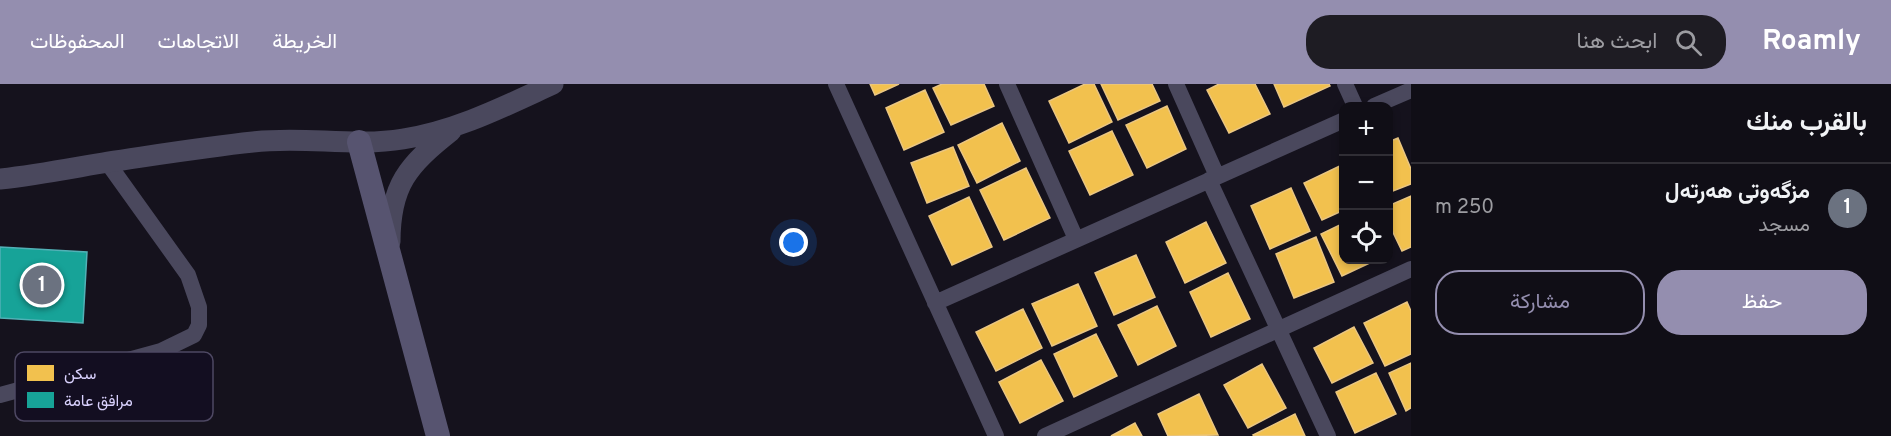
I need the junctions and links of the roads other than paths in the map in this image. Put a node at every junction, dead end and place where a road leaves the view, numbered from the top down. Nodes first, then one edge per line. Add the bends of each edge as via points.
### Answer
1 (553, 84) edge
2 (836, 84) edge
3 (1007, 84) edge
4 (1176, 84) edge
5 (1345, 84) edge
6 (1411, 90) edge
7 (1353, 102) edge
8 (1383, 102) edge
9 (1339, 122) edge
10 (461, 123) junction
11 (359, 142) junction
12 (107, 162) junction
13 (1213, 178) junction
14 (0, 179) edge
15 (1076, 239) junction
16 (1411, 268) edge
17 (393, 271) junction
18 (935, 303) junction
19 (1278, 329) junction
20 (157, 352) edge
21 (15, 391) edge
22 (0, 395) edge
23 (438, 436) edge
24 (996, 436) edge
25 (1045, 436) edge
26 (1328, 436) edge

1 - 10 street
2 - 18 street
3 - 15 street
4 - 13 street
5 - 7 street
6 - 8 street
9 - 13 street
10 - 11 street via 403,139
10 - 17 street via 427,151 401,182 391,212
11 - 12 street via 255,142
11 - 17 main road
12 - 14 street
12 - 20 street via 188,275 199,307 199,325 194,335
13 - 15 street
13 - 19 street
15 - 18 street
16 - 19 street
17 - 23 main road
18 - 24 street
19 - 25 street
19 - 26 street
21 - 22 street

